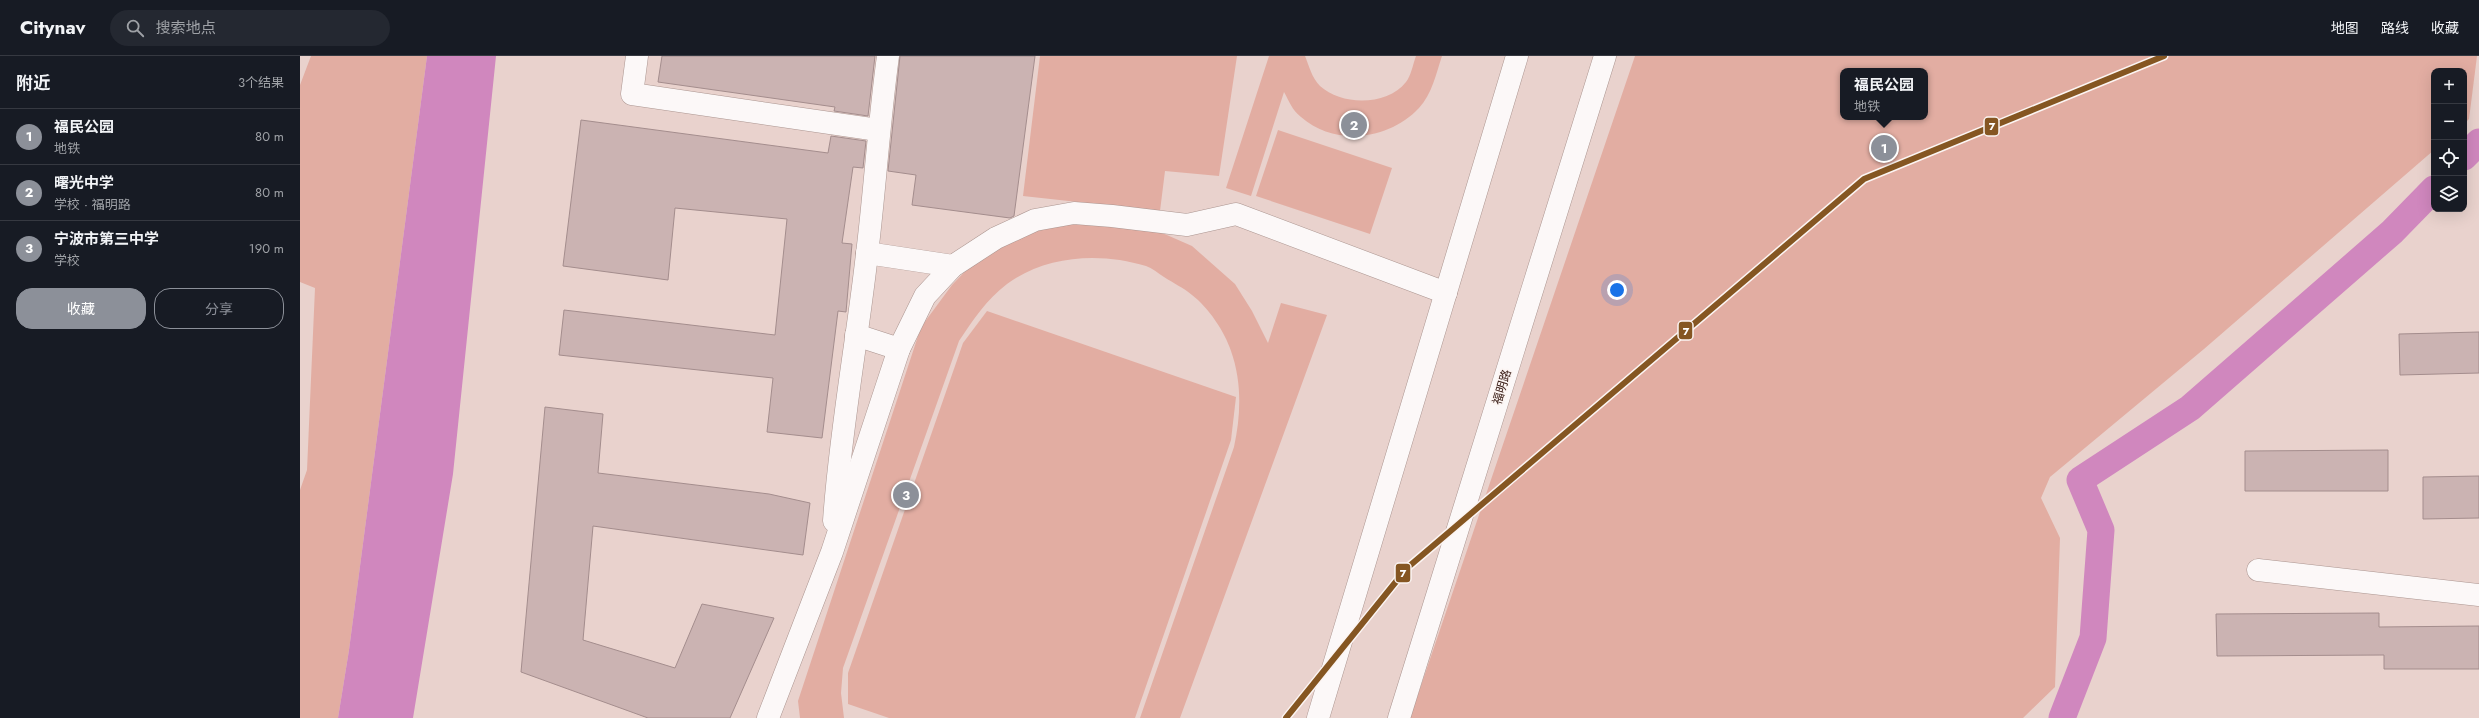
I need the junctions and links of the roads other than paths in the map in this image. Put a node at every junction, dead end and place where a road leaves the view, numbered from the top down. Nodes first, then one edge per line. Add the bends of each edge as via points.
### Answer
1 (637, 56) edge
2 (888, 56) edge
3 (1517, 56) edge
4 (1605, 56) edge
5 (878, 130) junction
6 (867, 253) junction
7 (953, 266) junction
8 (1446, 293) junction
9 (856, 335) junction
10 (900, 349) junction
11 (832, 552) junction
12 (2258, 570) dead end
13 (2479, 595) edge
14 (768, 718) edge
15 (1318, 718) edge
16 (1399, 718) edge

1 - 5 main road via 632,94
2 - 5 main road
3 - 8 main road
4 - 16 main road, 福明路
5 - 6 main road
6 - 7 main road
6 - 9 main road
7 - 8 main road via 996,238 1035,220 1074,213 1187,225 1236,214
7 - 10 main road via 925,296
8 - 15 main road
9 - 10 main road
9 - 11 main road via 837,480
10 - 11 main road
11 - 14 main road
12 - 13 main road

